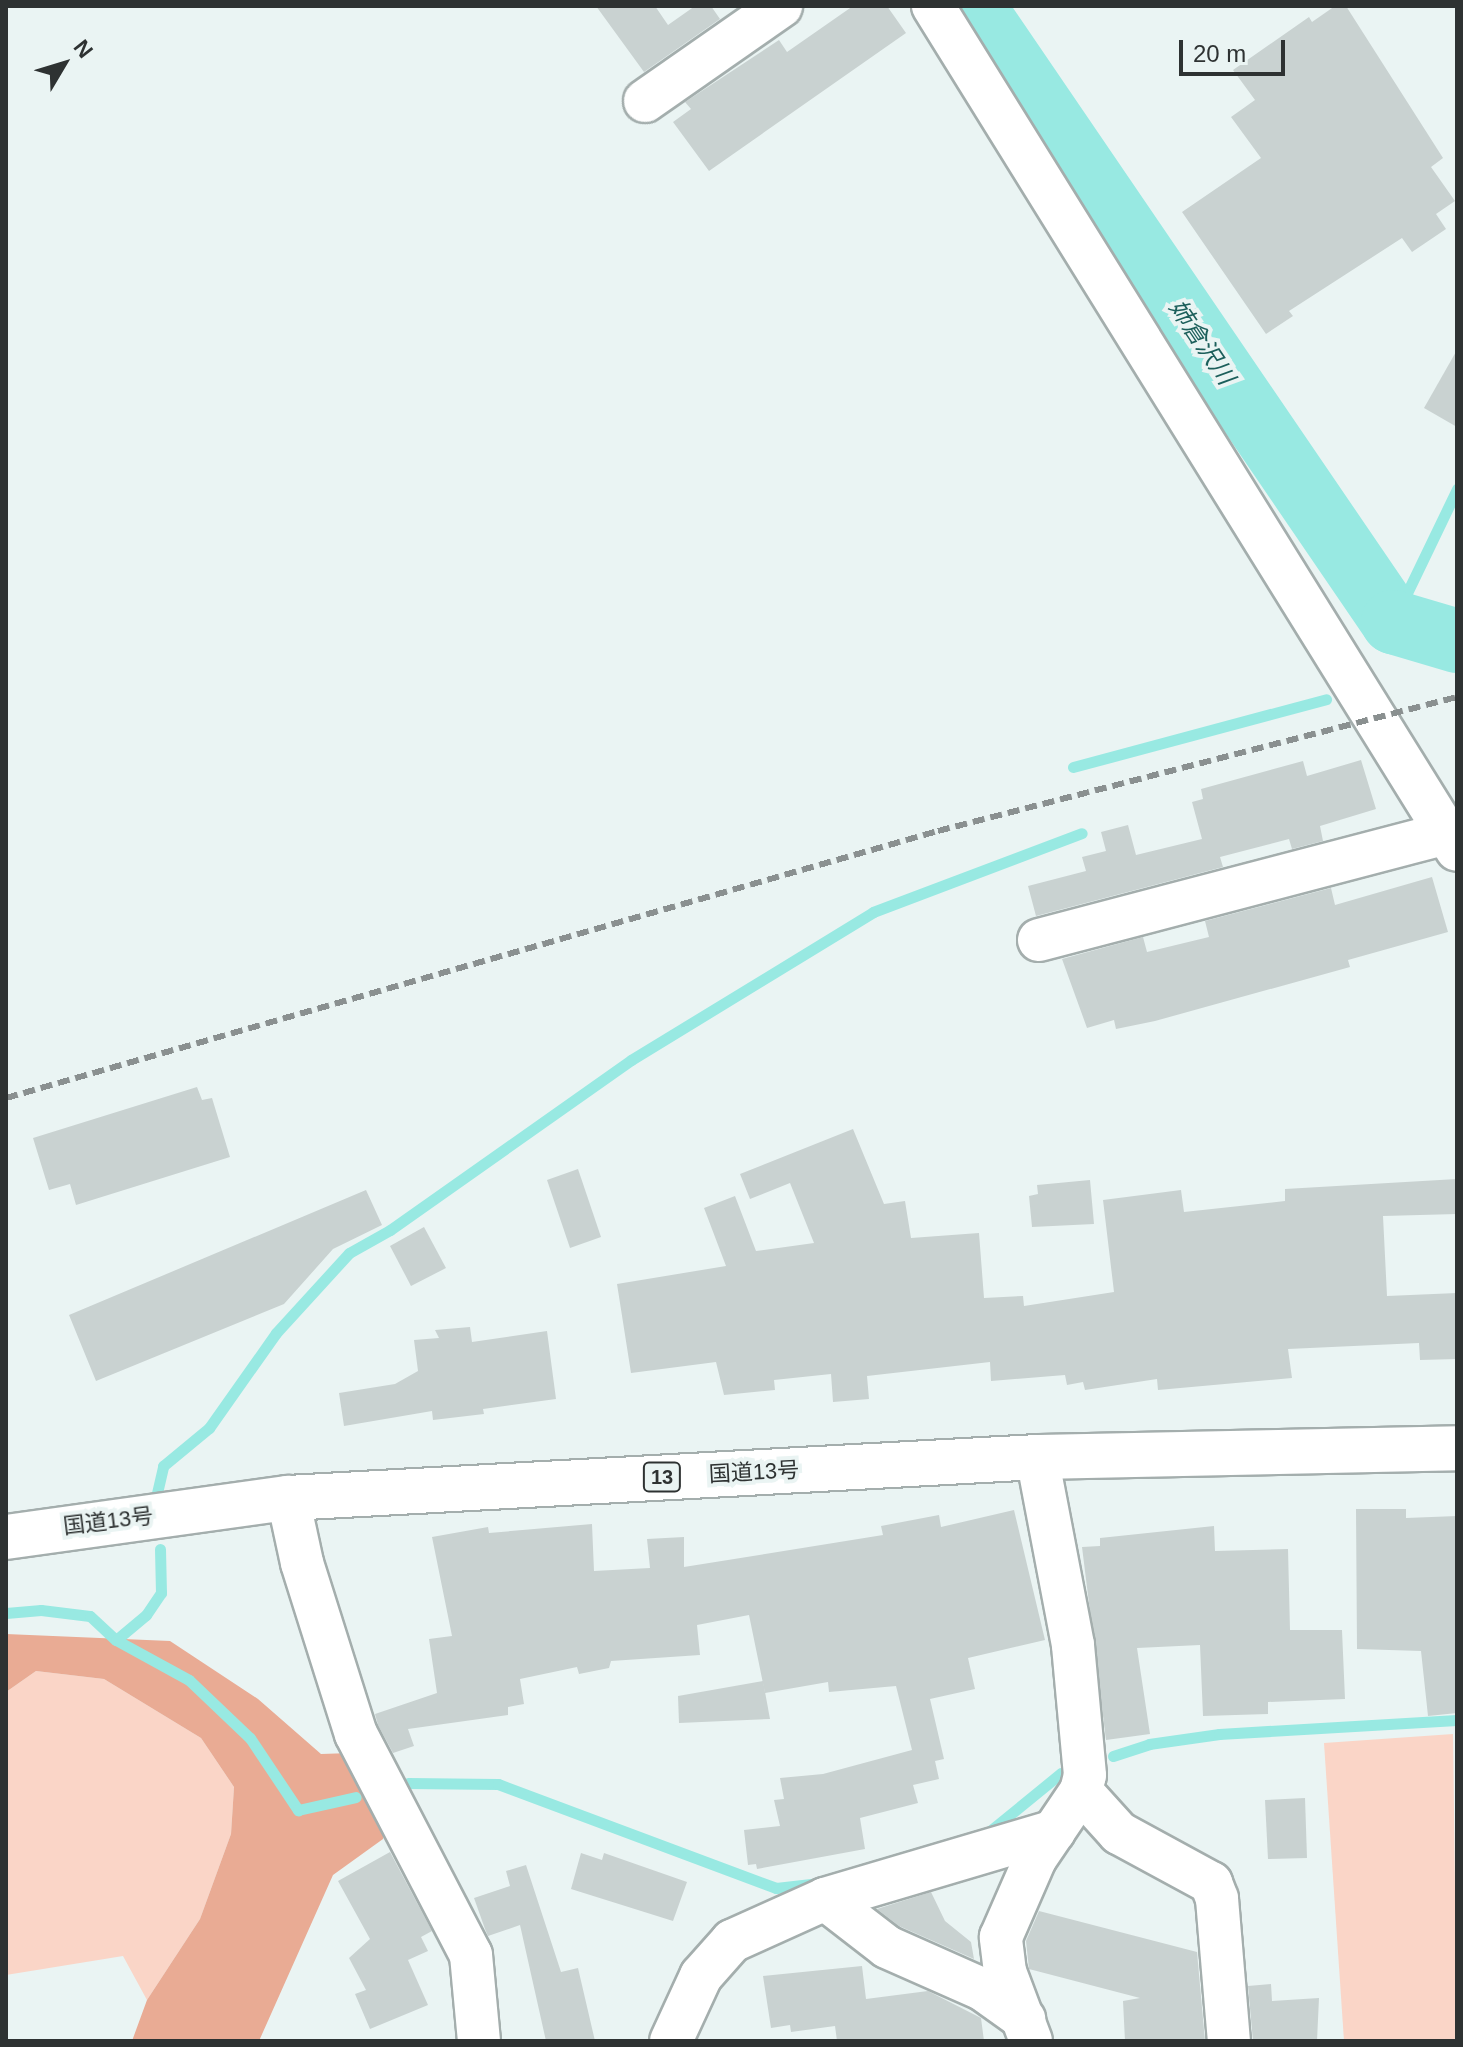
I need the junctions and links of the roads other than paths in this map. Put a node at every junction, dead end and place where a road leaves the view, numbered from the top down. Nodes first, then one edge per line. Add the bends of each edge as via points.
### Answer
1 (781, 6) edge
2 (933, 6) edge
3 (645, 101) dead end
4 (1452, 841) edge
5 (1039, 940) dead end
6 (1457, 1448) edge
7 (1037, 1457) junction
8 (288, 1498) junction
9 (6, 1537) edge
10 (1081, 1791) junction
11 (1054, 1831) junction
12 (825, 1899) junction
13 (1028, 2030) edge
14 (479, 2041) edge
15 (671, 2041) edge
16 (1229, 2041) edge

1 - 3 street
2 - 4 street
4 - 5 street
6 - 7 highway, 国道13号 / 13
7 - 8 highway, 国道13号 / 13
7 - 10 street via 1073,1645 1085,1775
8 - 9 highway, 国道13号 / 13
8 - 14 street via 302,1563 356,1734 471,1955
10 - 11 street
10 - 16 street via 1119,1833 1211,1883 1217,1899
11 - 12 street
11 - 13 street via 1035,1859 1001,1937 1005,1972
12 - 13 street via 887,1947 982,1989
12 - 15 street via 732,1941 701,1976

